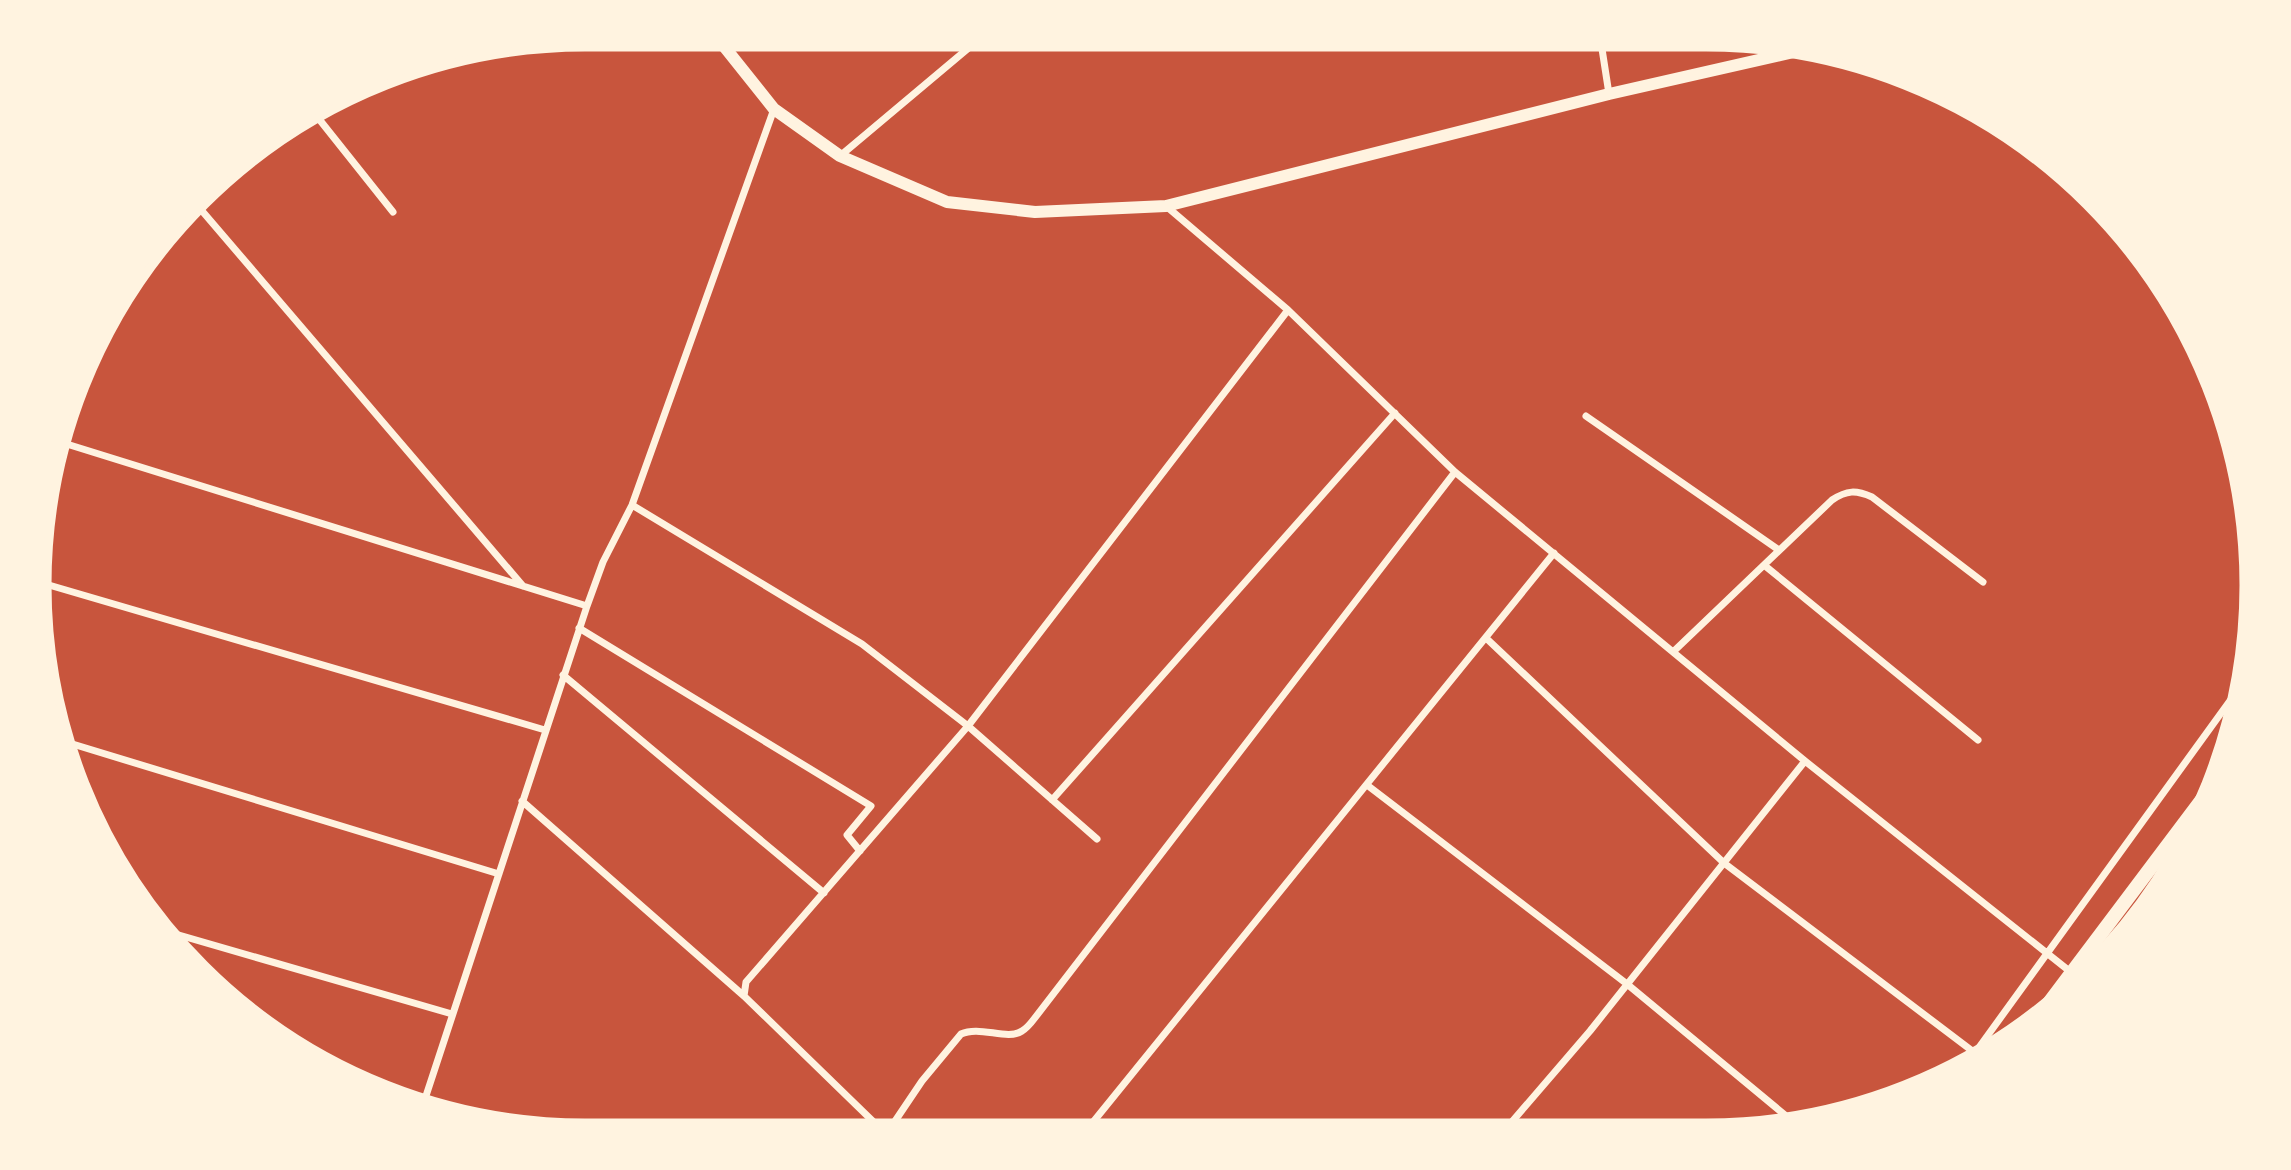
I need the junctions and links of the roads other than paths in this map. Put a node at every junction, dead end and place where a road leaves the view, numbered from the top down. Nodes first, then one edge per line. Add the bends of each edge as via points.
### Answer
1 (725, 47) edge
2 (970, 47) edge
3 (1602, 47) edge
4 (1786, 54) edge
5 (1609, 94) junction
6 (774, 109) junction
7 (318, 118) edge
8 (840, 156) junction
9 (1166, 206) junction
10 (201, 209) edge
11 (393, 212) dead end
12 (1288, 310) junction
13 (1395, 413) junction
14 (1586, 416) dead end
15 (67, 444) edge
16 (1455, 472) junction
17 (632, 505) junction
18 (1779, 550) junction
19 (1554, 553) junction
20 (1764, 565) junction
21 (1983, 582) dead end
22 (47, 584) edge
23 (524, 587) junction
24 (586, 606) junction
25 (579, 628) junction
26 (1486, 638) junction
27 (1673, 652) junction
28 (563, 675) junction
29 (2231, 700) edge
30 (968, 726) junction
31 (545, 730) junction
32 (1978, 740) dead end
33 (72, 744) edge
34 (1805, 761) junction
35 (1367, 785) junction
36 (1052, 800) junction
37 (522, 801) junction
38 (2192, 815) edge
39 (1097, 839) dead end
40 (860, 851) junction
41 (1724, 863) junction
42 (499, 874) junction
43 (824, 893) junction
44 (176, 934) edge
45 (2048, 954) junction
46 (2079, 971) edge
47 (2075, 975) edge
48 (1627, 984) junction
49 (744, 996) junction
50 (452, 1014) junction
51 (1978, 1049) edge
52 (1973, 1052) edge
53 (425, 1098) edge
54 (1786, 1116) edge
55 (876, 1123) edge
56 (893, 1123) edge
57 (1092, 1123) edge
58 (1511, 1123) edge

1 - 6 street
2 - 8 street
3 - 5 street
4 - 5 street
5 - 9 street
6 - 8 street
6 - 17 street
7 - 11 street
8 - 9 street via 947,202 1035,212
9 - 12 street
10 - 23 street
12 - 13 street
12 - 30 street
13 - 16 street
13 - 36 street
14 - 18 street
15 - 23 street
16 - 19 street
16 - 56 street via 1034,1019 1013,1034 961,1034
17 - 24 street
17 - 30 street via 862,644
18 - 20 street
18 - 21 street via 1832,500 1857,491
19 - 26 street
19 - 27 street
20 - 27 street
20 - 32 street
22 - 31 street
23 - 24 street
24 - 25 street
25 - 28 street
25 - 40 street via 871,806 847,835
26 - 35 street
26 - 41 street
27 - 34 street
28 - 31 street
28 - 43 street
29 - 45 street
30 - 36 street
30 - 40 street
31 - 37 street
33 - 42 street
34 - 41 street
34 - 45 street
35 - 48 street
35 - 57 street
36 - 39 street
37 - 42 street
37 - 49 street
38 - 46 main road
40 - 43 street
41 - 48 street
41 - 52 street
42 - 50 street
43 - 49 street via 746,982
44 - 50 street
45 - 47 street
45 - 51 street
48 - 54 street
48 - 58 street
49 - 55 street
50 - 53 street

